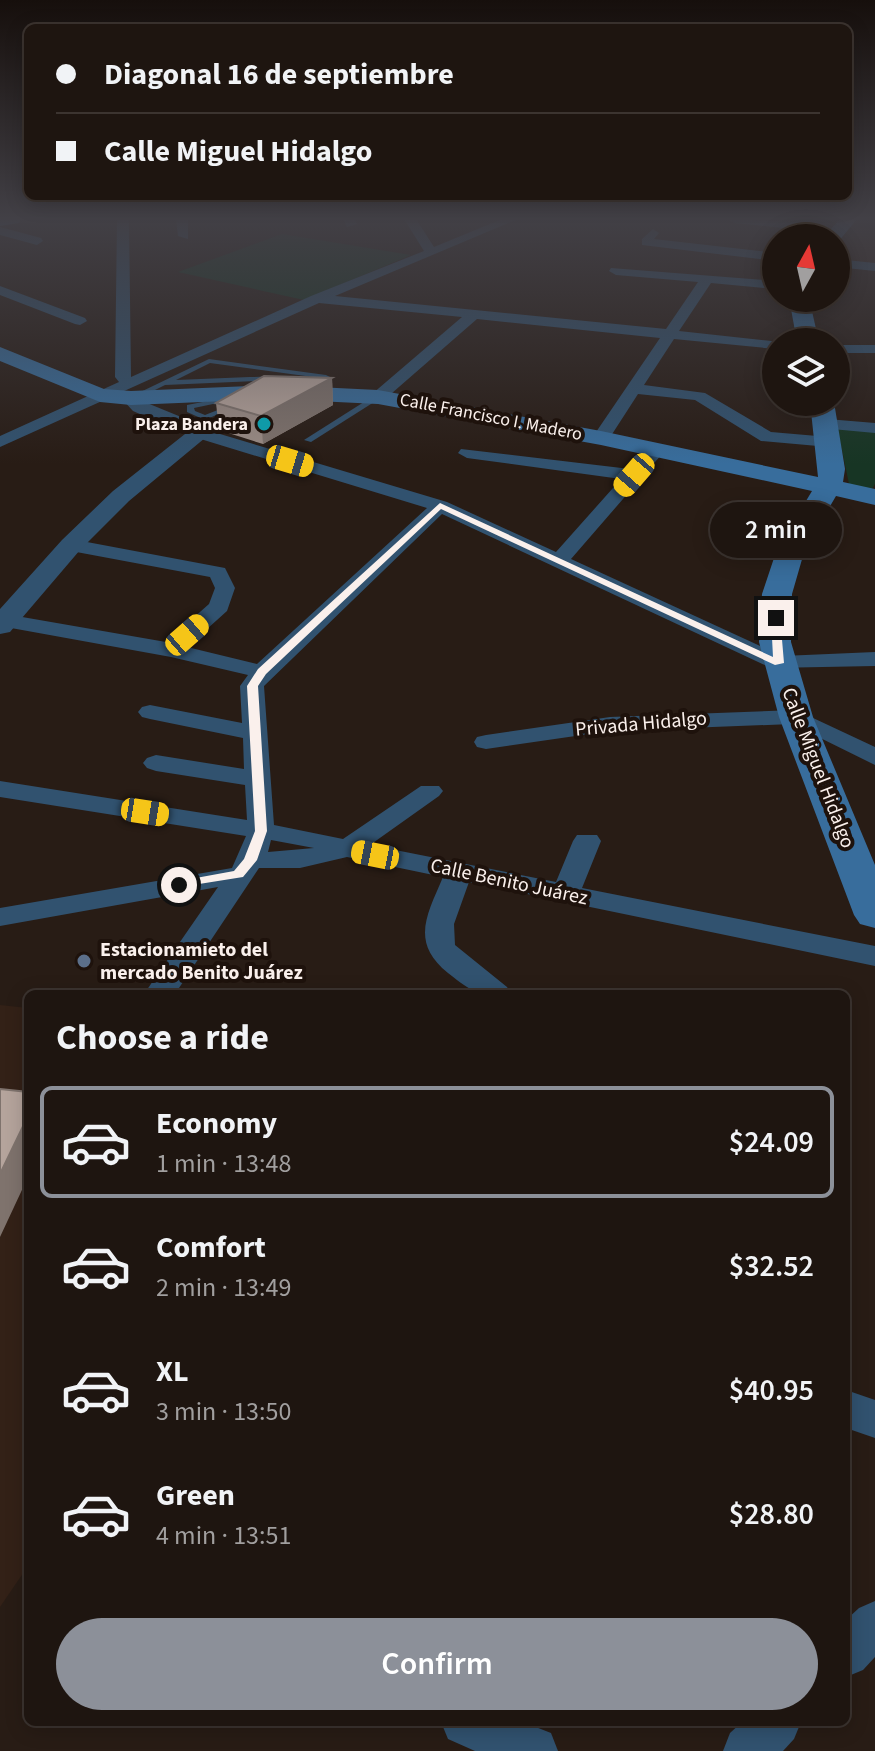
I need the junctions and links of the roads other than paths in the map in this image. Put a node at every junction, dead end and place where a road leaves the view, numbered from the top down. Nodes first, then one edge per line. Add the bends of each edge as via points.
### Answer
1 (28, 301) edge
2 (123, 301) edge
3 (312, 301) edge
4 (333, 301) edge
5 (692, 301) edge
6 (473, 315) junction
7 (80, 321) dead end
8 (670, 335) junction
9 (762, 344) edge
10 (850, 349) edge
11 (875, 349) edge
12 (0, 353) edge
13 (163, 383) junction
14 (633, 389) junction
15 (130, 390) junction
16 (265, 392) junction
17 (100, 395) junction
18 (378, 397) junction
19 (237, 404) junction
20 (0, 421) edge
21 (826, 423) edge
22 (875, 428) edge
23 (23, 432) junction
24 (200, 433) junction
25 (601, 438) junction
26 (308, 440) dead end
27 (0, 442) edge
28 (656, 450) junction
29 (467, 453) dead end
30 (634, 475) junction
31 (829, 485) junction
32 (875, 497) edge
33 (440, 506) junction
34 (71, 545) junction
35 (559, 561) junction
36 (2, 623) edge
37 (171, 650) junction
38 (875, 659) edge
39 (779, 663) junction
40 (262, 672) junction
41 (150, 712) dead end
42 (796, 717) junction
43 (255, 733) junction
44 (486, 742) dead end
45 (875, 757) edge
46 (156, 763) dead end
47 (258, 779) junction
48 (0, 789) edge
49 (430, 791) dead end
50 (261, 831) junction
51 (587, 841) dead end
52 (347, 849) junction
53 (245, 867) junction
54 (459, 872) junction
55 (565, 894) junction
56 (875, 915) edge
57 (0, 917) edge
58 (875, 956) edge
59 (162, 990) edge
60 (491, 990) edge
61 (850, 1410) edge
62 (875, 1419) edge
63 (875, 1624) edge
64 (850, 1649) edge
65 (474, 1726) edge
66 (773, 1726) edge
67 (533, 1751) edge
68 (748, 1751) edge

1 - 7 street
2 - 15 street via 123,377
3 - 15 street
4 - 6 street
5 - 8 street
6 - 8 street
6 - 18 street
8 - 9 street
8 - 14 street
10 - 11 street
12 - 17 main road, Calle Francisco I. Madero
13 - 13 lane via 278,378 319,383 326,377 209,361
13 - 15 lane
14 - 21 street via 695,389 767,437
14 - 25 street
15 - 16 main road, Calle Francisco I. Madero
15 - 17 main road, Calle Francisco I. Madero
15 - 24 street via 140,407
16 - 18 main road, Calle Francisco I. Madero
16 - 19 lane
17 - 23 street
18 - 25 main road, Calle Francisco I. Madero
18 - 26 lane
19 - 19 lane via 213,402 190,407 205,418
20 - 23 street
21 - 22 street
21 - 31 main road
23 - 27 street
24 - 33 street
24 - 34 street via 121,496
25 - 28 main road, Calle Francisco I. Madero
28 - 30 street
28 - 31 main road, Calle Francisco I. Madero
29 - 30 street
30 - 35 street
31 - 32 main road, Calle Francisco I. Madero
31 - 39 main road, Calle Miguel Hidalgo via 791,549 777,594
33 - 35 street
33 - 40 street
34 - 36 street
34 - 37 street via 218,572 225,588 219,606
35 - 39 street
36 - 37 street
37 - 40 street
38 - 39 street
39 - 42 main road, Calle Miguel Hidalgo
40 - 43 street via 252,686
41 - 43 street
42 - 44 street, Privada Hidalgo via 610,724
42 - 45 street
42 - 56 main road, Calle Miguel Hidalgo
43 - 47 street
46 - 47 street
47 - 50 street
48 - 50 street, Calle Benito Juárez
49 - 52 street
50 - 52 street, Calle Benito Juárez
50 - 53 street
51 - 55 street
52 - 53 street
52 - 54 street, Calle Benito Juárez
53 - 57 street
53 - 59 street
54 - 55 street, Calle Benito Juárez
54 - 60 street via 437,934 438,946
55 - 58 street, Calle Benito Juárez
61 - 62 street
63 - 64 street
65 - 67 street
66 - 68 street

